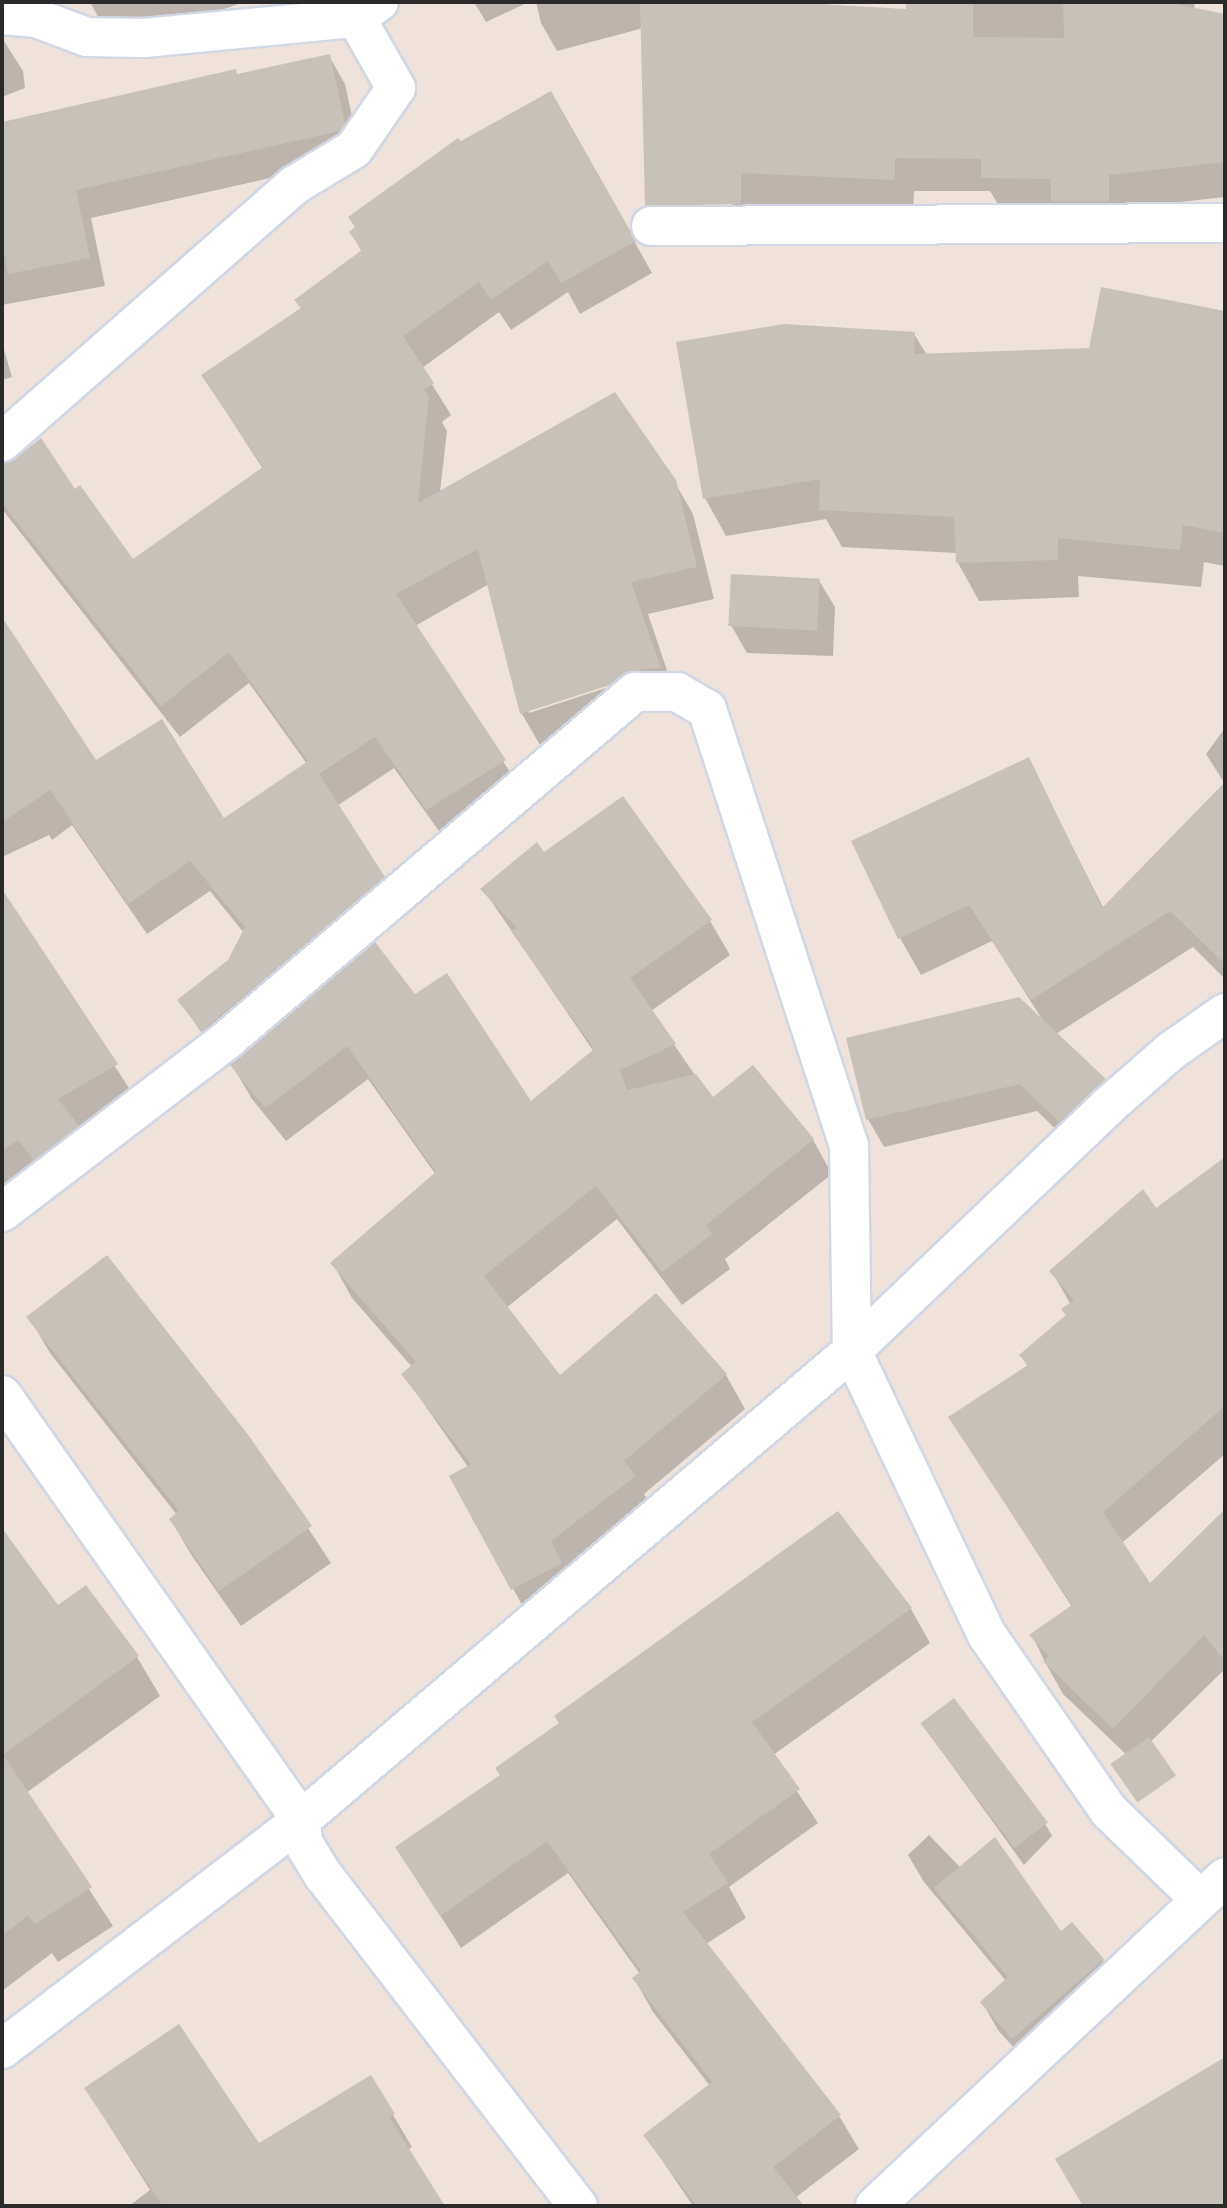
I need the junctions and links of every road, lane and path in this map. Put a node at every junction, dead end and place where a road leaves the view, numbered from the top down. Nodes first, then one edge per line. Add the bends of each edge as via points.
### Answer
1 (368, 10) edge
2 (2, 15) edge
3 (1225, 223) edge
4 (651, 226) dead end
5 (2, 442) edge
6 (1225, 1013) edge
7 (2, 1212) edge
8 (852, 1351) junction
9 (2, 1395) edge
10 (301, 1821) junction
11 (1213, 1888) edge
12 (2, 2049) edge
13 (578, 2206) edge
14 (876, 2206) edge

1 - 2 street via 144,38 87,37 36,18
1 - 5 street via 396,88 354,149 293,186
3 - 4 street
6 - 8 street via 1107,1107
7 - 8 street via 228,1039 635,692 677,692 707,709 849,1145
8 - 10 street
8 - 11 street via 987,1635 1108,1810
9 - 10 street
10 - 12 street
10 - 13 street via 303,1842 323,1875
11 - 14 street

